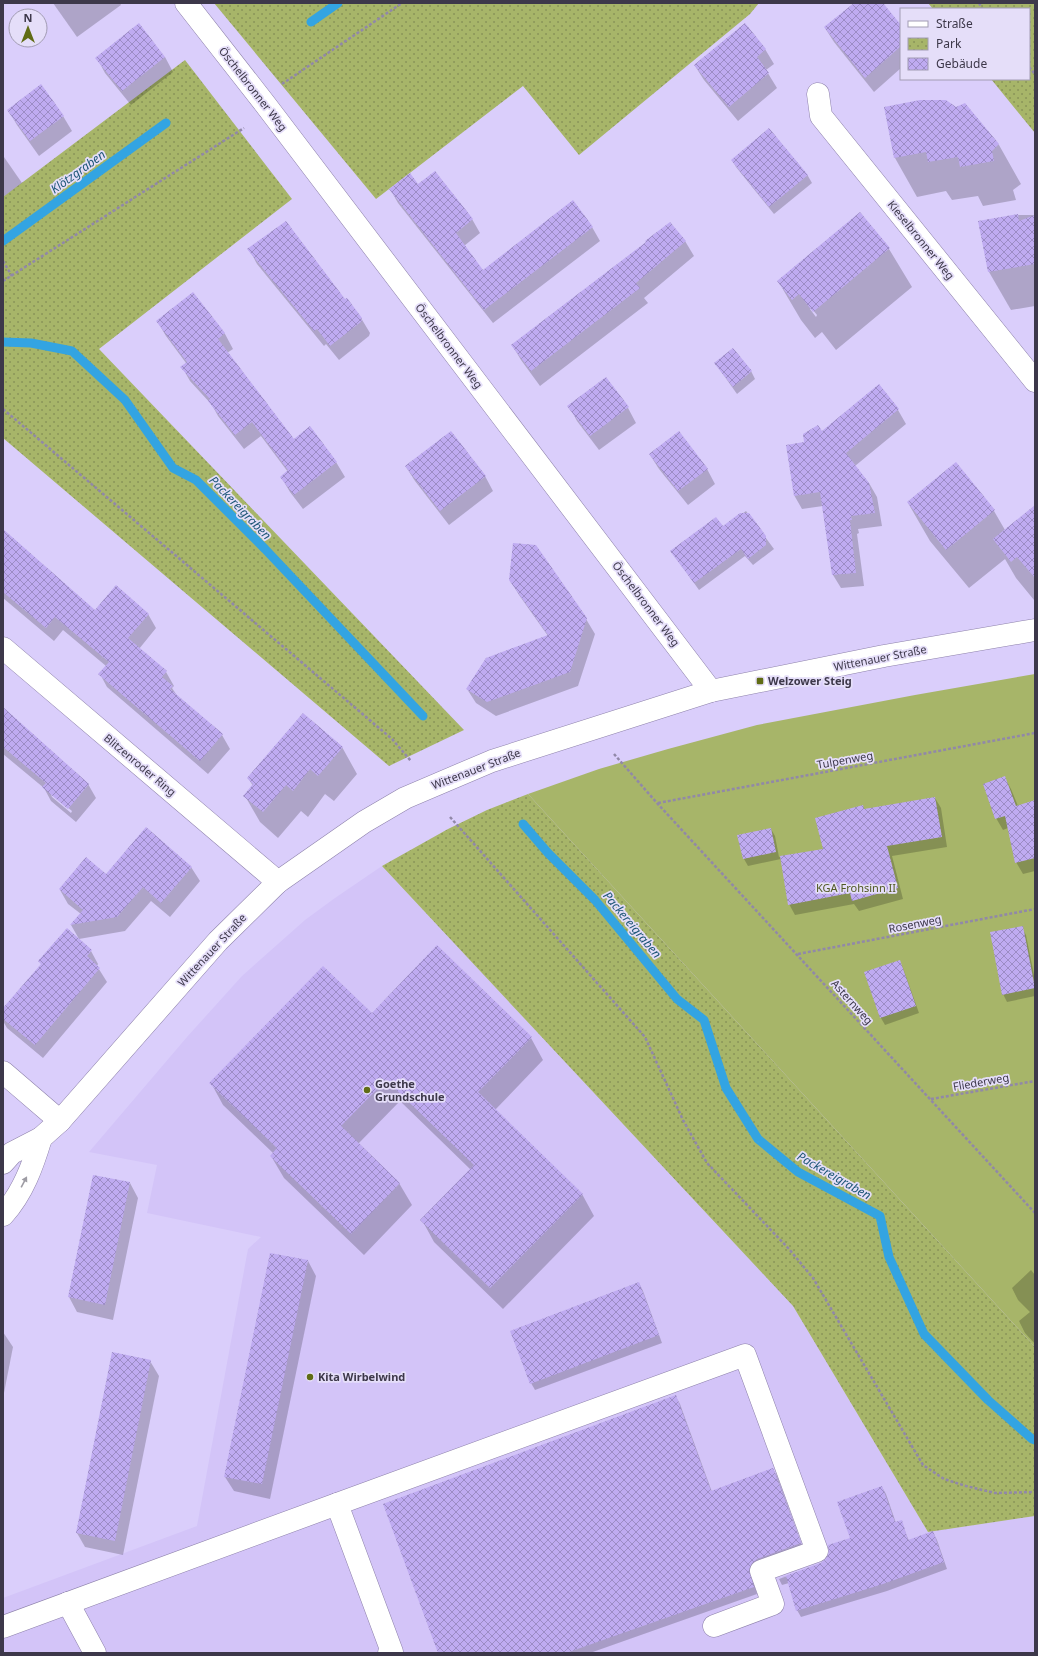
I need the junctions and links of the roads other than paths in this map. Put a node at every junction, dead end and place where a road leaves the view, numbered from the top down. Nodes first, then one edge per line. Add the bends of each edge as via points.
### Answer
1 (186, 3) edge
2 (818, 94) dead end
3 (1035, 381) edge
4 (1035, 630) edge
5 (3, 648) edge
6 (711, 691) junction
7 (278, 882) junction
8 (3, 1072) edge
9 (60, 1121) junction
10 (41, 1138) junction
11 (3, 1163) edge
12 (3, 1215) edge
13 (337, 1504) junction
14 (68, 1603) junction
15 (714, 1626) dead end
16 (3, 1627) edge
17 (95, 1653) edge
18 (389, 1653) edge

1 - 6 street, Öschelbronner Weg
2 - 3 street, Kieselbronner Weg via 821,116
4 - 6 street, Wittenauer Straße via 884,656
5 - 7 street, Blitzenroder Ring
6 - 7 street, Wittenauer Straße via 492,761 405,798 364,822
7 - 9 street, Wittenauer Straße via 218,941
8 - 9 street
9 - 10 street, Wittenauer Straße
10 - 11 street, Wittenauer Straße via 12,1153
12 -> 10 street via 12,1205 32,1167
13 - 14 street
13 - 15 street via 745,1355 817,1551 761,1571 773,1604
13 - 18 street via 392,1652
14 - 16 street
14 - 17 street

